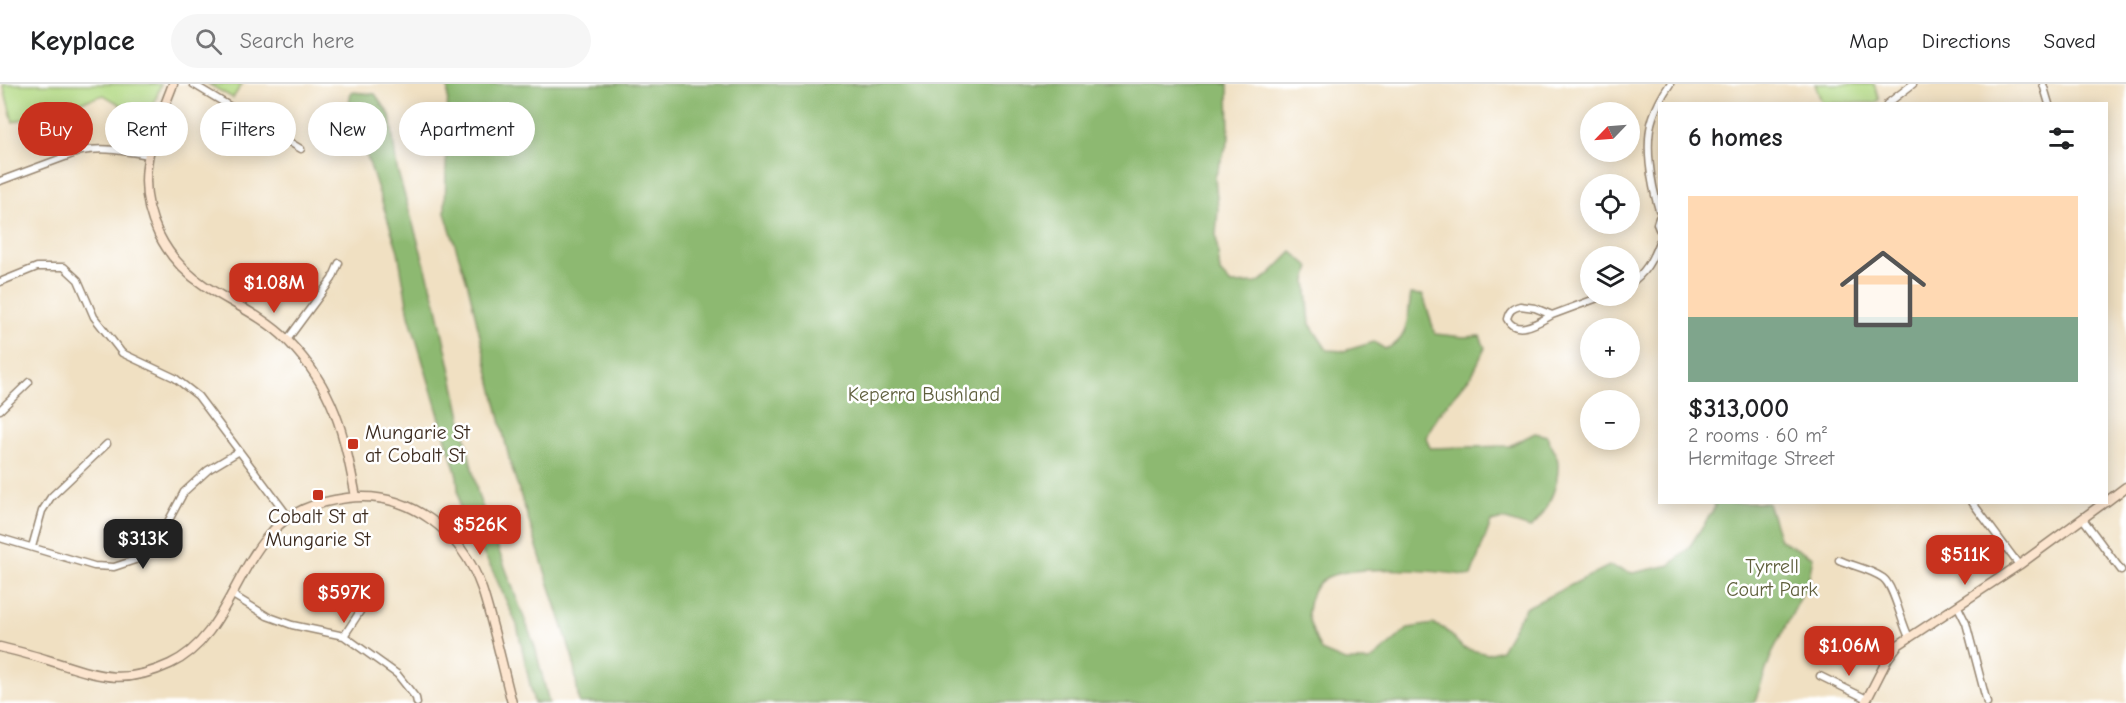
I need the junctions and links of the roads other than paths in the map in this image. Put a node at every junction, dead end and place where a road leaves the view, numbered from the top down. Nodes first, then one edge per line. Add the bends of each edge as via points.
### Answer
1 (173, 84) edge
2 (193, 84) edge
3 (1670, 84) edge
4 (1913, 84) edge
5 (2043, 84) edge
6 (167, 102) edge
7 (1660, 102) edge
8 (1891, 102) edge
9 (2048, 102) edge
10 (1658, 108) edge
11 (105, 149) edge
12 (301, 149) dead end
13 (149, 156) edge
14 (0, 181) edge
15 (1658, 205) edge
16 (1658, 245) edge
17 (339, 263) dead end
18 (1640, 277) edge
19 (0, 282) edge
20 (1580, 305) edge
21 (1552, 315) junction
22 (287, 340) junction
23 (29, 382) dead end
24 (0, 410) edge
25 (107, 444) dead end
26 (238, 452) junction
27 (2126, 487) edge
28 (356, 497) junction
29 (2108, 500) edge
30 (1973, 504) edge
31 (2102, 504) edge
32 (288, 516) junction
33 (2083, 519) junction
34 (0, 538) edge
35 (32, 547) junction
36 (1839, 560) dead end
37 (2019, 565) junction
38 (2121, 570) dead end
39 (231, 594) junction
40 (368, 599) dead end
41 (1958, 607) junction
42 (344, 636) junction
43 (1909, 637) junction
44 (0, 647) edge
45 (1820, 676) dead end
46 (1866, 701) edge
47 (417, 703) edge
48 (512, 703) edge
49 (1987, 703) edge

1 - 6 street
2 - 12 street
3 - 7 street
4 - 8 street
5 - 9 street
10 - 15 street via 1650,129
11 - 14 street via 81,151
13 - 22 street via 148,206 171,255 192,277
16 - 18 street
17 - 22 street via 333,279
19 - 26 street via 37,267 64,267 78,280 94,317 122,353 175,378 198,396
20 - 21 street
21 - 21 street via 1520,328 1507,319 1510,310 1520,306
22 - 28 street via 334,408
23 - 24 street
25 - 35 street via 51,497 42,511
26 - 32 street
26 - 35 street via 207,470 184,492 162,533 138,559 114,567 94,566
27 - 29 street
28 - 32 street via 325,501
28 - 48 street via 405,504 431,518 460,549 482,588
30 - 37 street
31 - 33 street
32 - 39 street via 267,536
33 - 37 street
33 - 38 street
34 - 35 street
36 - 43 street via 1885,580
37 - 41 street
39 - 42 street via 267,616
39 - 44 street via 213,627 194,648 147,673 116,678 91,674
40 - 42 street
41 - 43 street
41 - 49 street via 1966,623
42 - 47 street via 397,674
43 - 46 street via 1893,650
45 - 46 street

